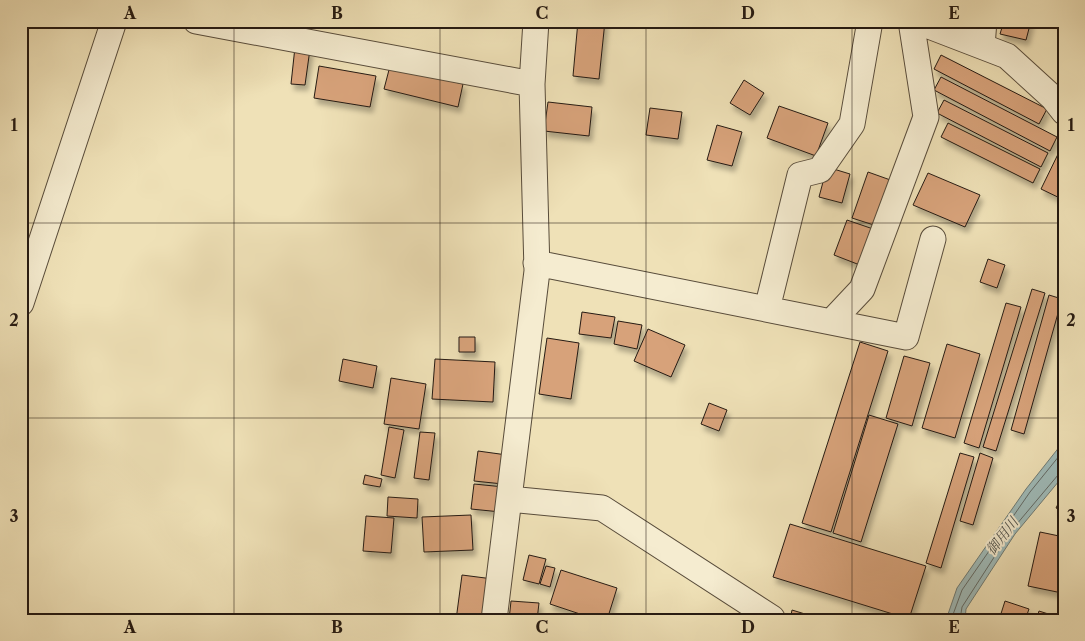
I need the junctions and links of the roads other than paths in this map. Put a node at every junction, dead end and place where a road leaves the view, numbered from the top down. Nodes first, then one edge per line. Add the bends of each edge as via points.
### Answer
1 (114, 21) edge
2 (196, 21) edge
3 (536, 21) edge
4 (870, 21) edge
5 (911, 21) edge
6 (916, 21) edge
7 (984, 21) edge
8 (982, 46) junction
9 (532, 84) junction
10 (1064, 112) edge
11 (933, 239) dead end
12 (536, 263) junction
13 (21, 303) edge
14 (767, 309) junction
15 (831, 322) junction
16 (509, 499) junction
17 (772, 618) dead end
18 (494, 620) edge

1 - 13 street
2 - 9 street
3 - 9 street
4 - 14 street via 852,124 820,170 800,174
5 - 15 street via 926,118 862,289
6 - 8 street
7 - 8 street
8 - 10 street via 1006,56
9 - 12 street
11 - 15 street via 906,337
12 - 14 street
12 - 16 street
14 - 15 street
16 - 17 street via 602,508
16 - 18 street

